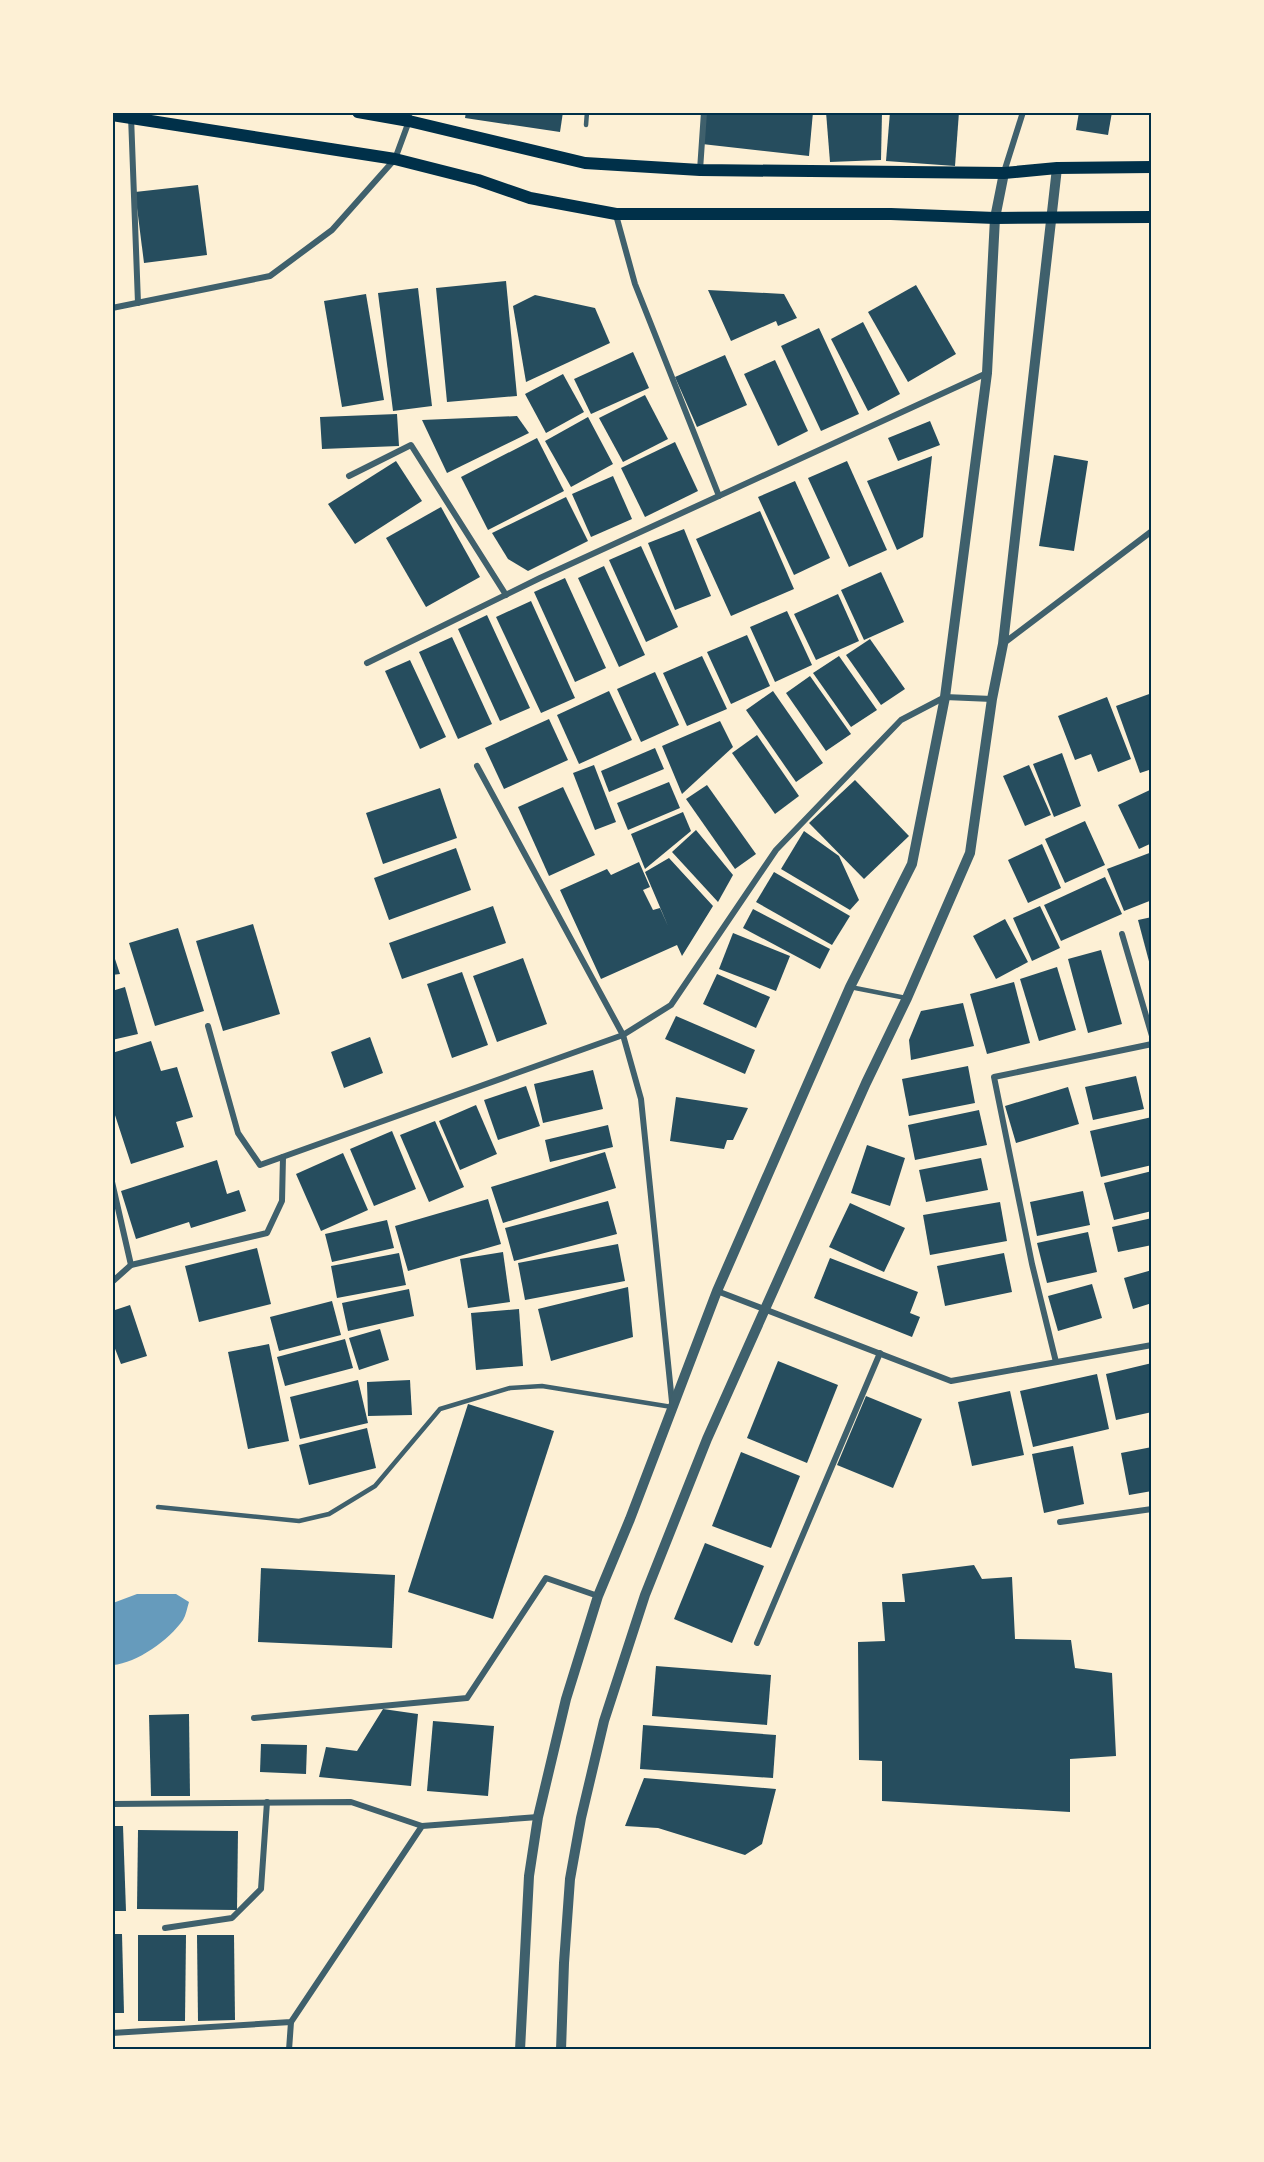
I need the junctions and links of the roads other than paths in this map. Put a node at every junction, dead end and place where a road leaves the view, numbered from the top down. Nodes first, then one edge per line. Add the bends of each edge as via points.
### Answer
1 (358, 112) edge
2 (587, 112) edge
3 (704, 112) edge
4 (1023, 112) edge
5 (112, 115) edge
6 (131, 115) edge
7 (409, 117) edge
8 (586, 125) dead end
9 (394, 159) junction
10 (1152, 167) edge
11 (1056, 168) junction
12 (700, 170) junction
13 (1004, 172) junction
14 (616, 214) junction
15 (1050, 217) junction
16 (1152, 217) edge
17 (995, 218) junction
18 (138, 303) junction
19 (112, 308) edge
20 (987, 373) junction
21 (349, 476) dead end
22 (719, 496) junction
23 (1152, 531) edge
24 (506, 595) junction
25 (1003, 644) junction
26 (367, 663) dead end
27 (945, 697) junction
28 (992, 699) junction
29 (477, 766) dead end
30 (1122, 934) dead end
31 (850, 987) junction
32 (908, 998) junction
33 (1148, 1013) edge
34 (208, 1026) dead end
35 (623, 1035) junction
36 (1152, 1036) edge
37 (1152, 1044) edge
38 (283, 1157) junction
39 (112, 1182) edge
40 (132, 1265) junction
41 (112, 1282) edge
42 (717, 1291) junction
43 (765, 1311) junction
44 (1152, 1345) edge
45 (880, 1353) junction
46 (1056, 1362) junction
47 (673, 1407) junction
48 (158, 1507) dead end
49 (1152, 1509) edge
50 (1060, 1521) dead end
51 (598, 1596) junction
52 (758, 1643) dead end
53 (254, 1718) dead end
54 (267, 1802) junction
55 (112, 1804) edge
56 (538, 1817) junction
57 (422, 1826) junction
58 (165, 1928) dead end
59 (291, 2022) junction
60 (112, 2033) edge
61 (289, 2049) edge
62 (520, 2049) edge
63 (561, 2049) edge

1 - 7 main road
2 - 8 lane
3 - 12 street
4 - 13 street
5 - 6 main road
6 - 9 main road
6 - 18 street
7 - 9 street
7 - 12 main road via 585,163
9 - 14 main road via 530,198
9 - 18 street via 332,230 270,276
10 - 11 main road
11 - 13 main road
11 - 15 street
12 - 13 main road
13 - 17 street
14 - 17 main road
14 - 22 street via 635,284
15 - 16 main road
15 - 17 main road
15 - 25 street
17 - 20 street
18 - 19 street
20 - 22 street
20 - 27 street
21 - 24 street via 411,445
22 - 24 street
23 - 25 street
24 - 26 street
25 - 28 street
27 - 28 street
27 - 31 street via 912,864
27 - 35 street via 901,720 776,850 671,1005
28 - 32 street via 970,853
29 - 35 street
30 - 33 street
31 - 32 lane
31 - 42 street
32 - 43 street
33 - 36 street
34 - 38 street via 238,1133 260,1165
35 - 38 street
35 - 47 street via 641,1099
37 - 46 street via 994,1077
38 - 40 street via 282,1201 267,1233
39 - 40 street
40 - 41 street
42 - 43 street
42 - 47 street
43 - 45 street
43 - 63 street via 707,1439 645,1595 604,1721 570,1879
44 - 46 street
45 - 46 street via 951,1381
45 - 52 street
47 - 48 lane via 543,1386 510,1388 440,1409 375,1486 329,1514 299,1521
47 - 51 street
49 - 50 street
51 - 53 street via 546,1578 467,1698
51 - 56 street via 566,1699
54 - 55 street
54 - 57 street via 351,1802
54 - 58 street via 261,1888 232,1918
56 - 57 street
56 - 62 street via 529,1876
57 - 59 street
59 - 60 street
59 - 61 street

